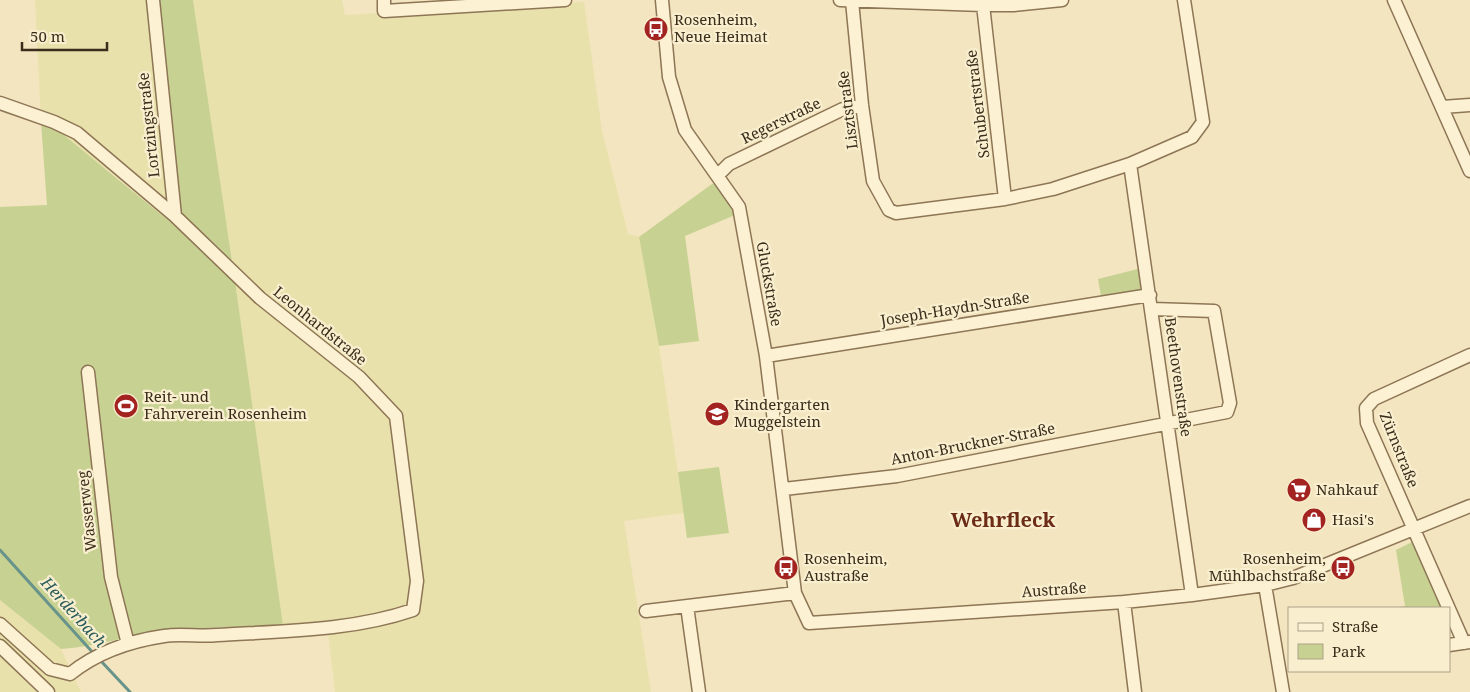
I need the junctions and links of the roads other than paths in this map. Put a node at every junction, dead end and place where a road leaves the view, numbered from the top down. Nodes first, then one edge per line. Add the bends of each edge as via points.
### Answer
1 (153, 0) edge
2 (566, 0) edge
3 (662, 0) edge
4 (1062, 0) edge
5 (1184, 0) edge
6 (1394, 0) edge
7 (516, 1) edge
8 (846, 1) edge
9 (384, 6) edge
10 (983, 6) junction
11 (0, 102) edge
12 (862, 105) junction
13 (1470, 105) edge
14 (1442, 107) junction
15 (1130, 164) junction
16 (1470, 171) edge
17 (718, 175) junction
18 (1005, 199) junction
19 (175, 216) junction
20 (1150, 295) junction
21 (1152, 309) junction
22 (1470, 355) edge
23 (766, 356) junction
24 (88, 372) dead end
25 (1168, 424) junction
26 (784, 489) junction
27 (1470, 506) edge
28 (1415, 528) junction
29 (1265, 585) junction
30 (795, 592) junction
31 (1192, 595) junction
32 (1124, 602) junction
33 (687, 606) junction
34 (646, 612) dead end
35 (0, 624) edge
36 (1467, 642) edge
37 (128, 644) junction
38 (1450, 645) edge
39 (0, 646) edge
40 (48, 692) edge
41 (699, 692) edge
42 (1135, 692) edge
43 (1283, 692) edge

1 - 19 street, Lortzingstraße
2 - 7 street
3 - 17 street, Gluckstraße via 670,77 685,130
4 - 10 street
5 - 15 street via 1203,122 1192,137
6 - 14 street
7 - 9 street
8 - 10 street
8 - 12 street, Lisztstraße
10 - 18 street, Schubertstraße
11 - 19 street, Leonhardstraße via 77,133
12 - 17 street, Regerstraße via 843,109 729,164
12 - 18 street, Lisztstraße via 873,181 889,210 896,213
13 - 14 street
14 - 16 street
15 - 18 street via 1054,189
15 - 20 street, Beethovenstraße
17 - 23 street, Gluckstraße via 739,207
19 - 37 street, Leonhardstraße via 260,298 359,377 396,416 417,581 413,610 384,620 212,636 165,635
20 - 21 street, Beethovenstraße
20 - 23 street, Joseph-Haydn-Straße
21 - 25 street, Beethovenstraße
21 - 25 street, Anton-Bruckner-Straße via 1214,311 1230,403 1227,412
22 - 28 street, Zürnstraße via 1374,400 1366,408 1367,423
23 - 26 street, Gluckstraße
24 - 37 street, Wasserweg via 111,577
25 - 26 street, Anton-Bruckner-Straße via 897,476
25 - 31 street, Beethovenstraße
26 - 30 street, Gluckstraße
27 - 28 street, Austraße
28 - 29 street, Austraße via 1292,578
28 - 36 street
29 - 31 street, Austraße
29 - 43 street
30 - 32 street, Austraße via 809,623
30 - 33 street
31 - 32 street, Austraße
32 - 42 street
33 - 34 street
33 - 41 street
35 - 37 street via 50,669 70,674 90,658
36 - 38 street
39 - 40 street

